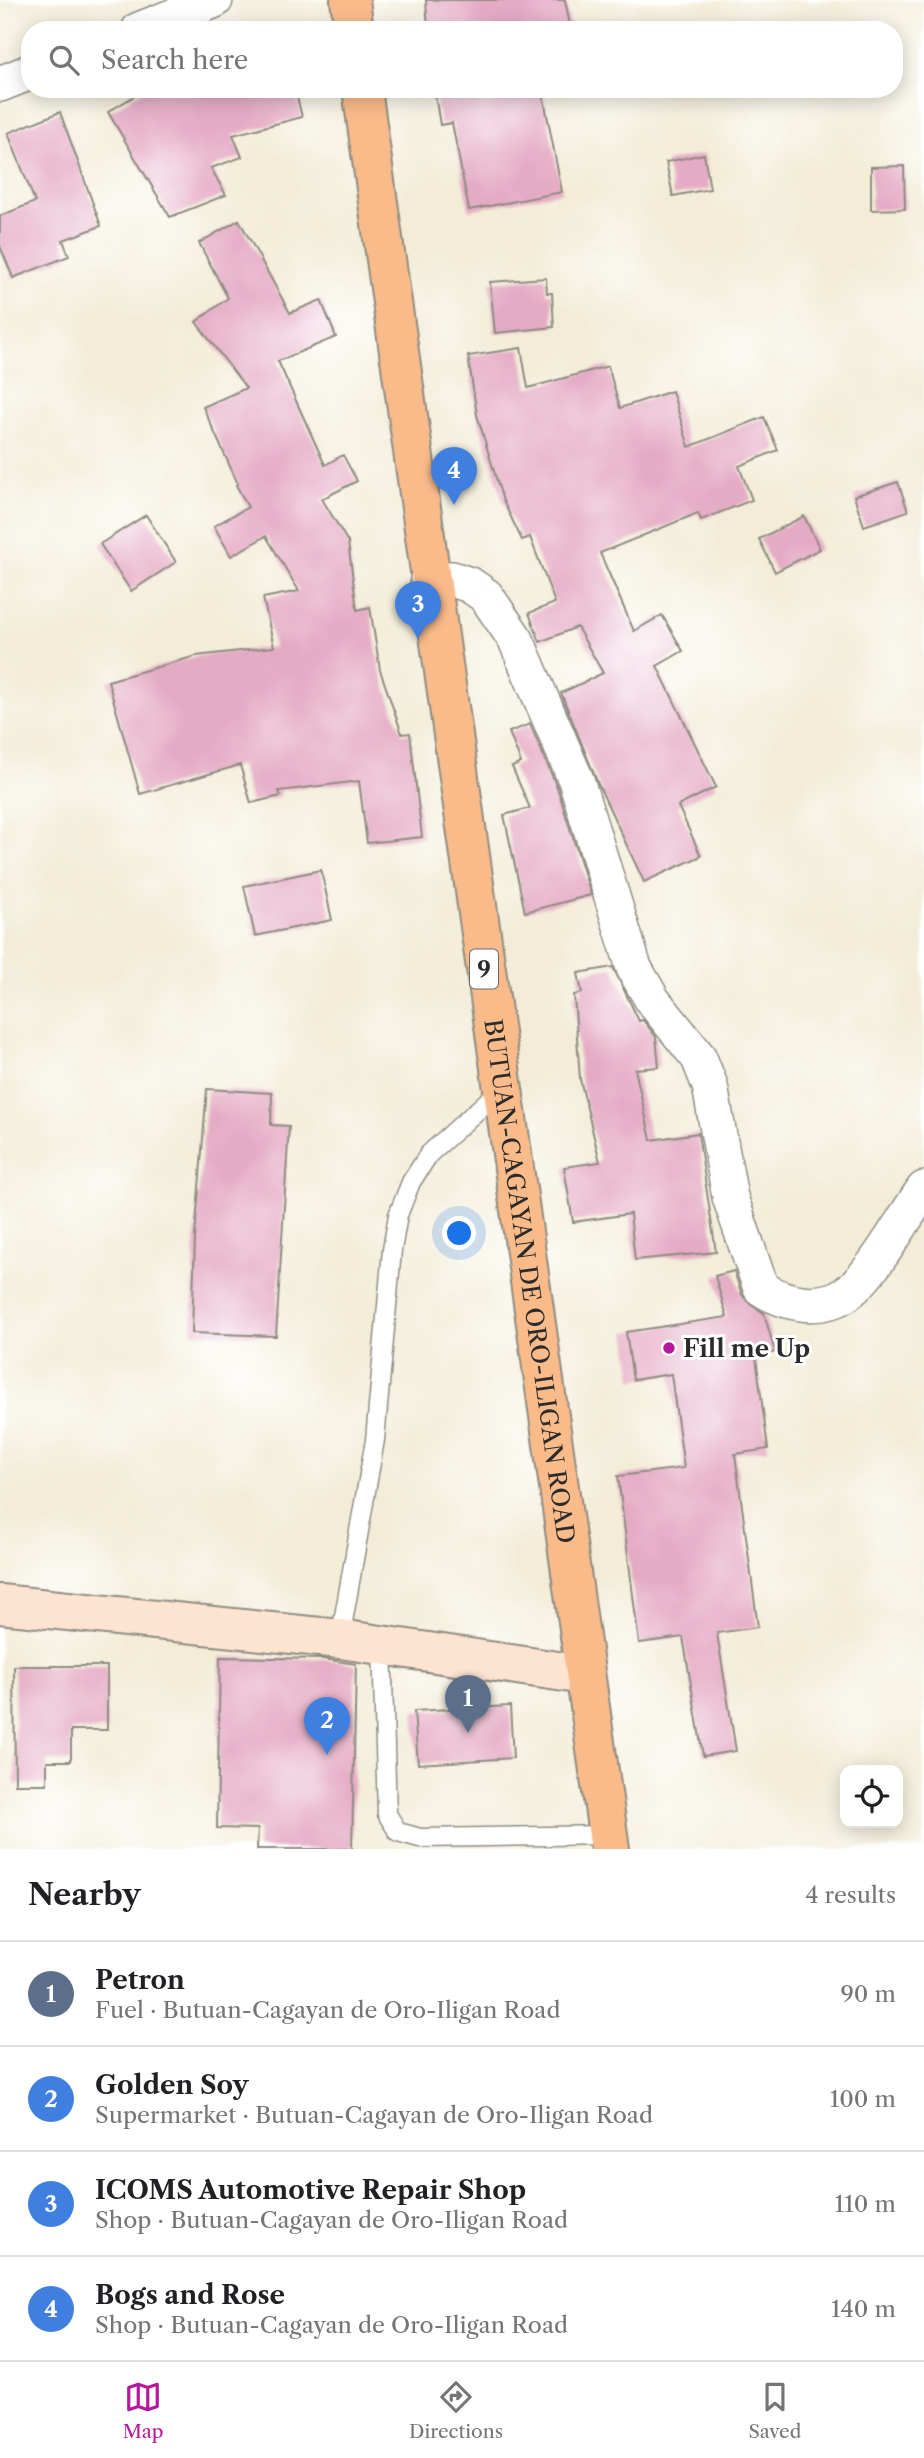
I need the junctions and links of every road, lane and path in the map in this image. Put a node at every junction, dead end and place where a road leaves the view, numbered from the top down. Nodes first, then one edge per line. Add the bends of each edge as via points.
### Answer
1 (215, 0) edge
2 (350, 0) edge
3 (162, 21) edge
4 (353, 21) edge
5 (21, 76) edge
6 (0, 84) edge
7 (363, 98) edge
8 (428, 578) junction
9 (501, 1089) junction
10 (924, 1189) edge
11 (0, 1604) edge
12 (340, 1639) junction
13 (382, 1644) junction
14 (585, 1675) junction
15 (609, 1842) edge

1 - 3 street
2 - 4 highway
5 - 6 street
7 - 8 highway, BUTUAN-CAGAYAN DE ORO-ILIGAN ROAD / 9
8 - 9 highway, BUTUAN-CAGAYAN DE ORO-ILIGAN ROAD / 9
8 - 10 street via 452,579 486,596 516,640 576,780 634,968 653,1001 699,1058 710,1086 730,1197 761,1287 791,1302 830,1301 847,1293
9 - 12 lane via 429,1154 398,1215 375,1440
9 - 14 highway, BUTUAN-CAGAYAN DE ORO-ILIGAN ROAD / 9
11 - 12 street
12 - 13 street
13 - 14 street
13 - 15 lane via 387,1814 398,1832 420,1838
14 - 15 highway, BUTUAN-CAGAYAN DE ORO-ILIGAN ROAD / 9

